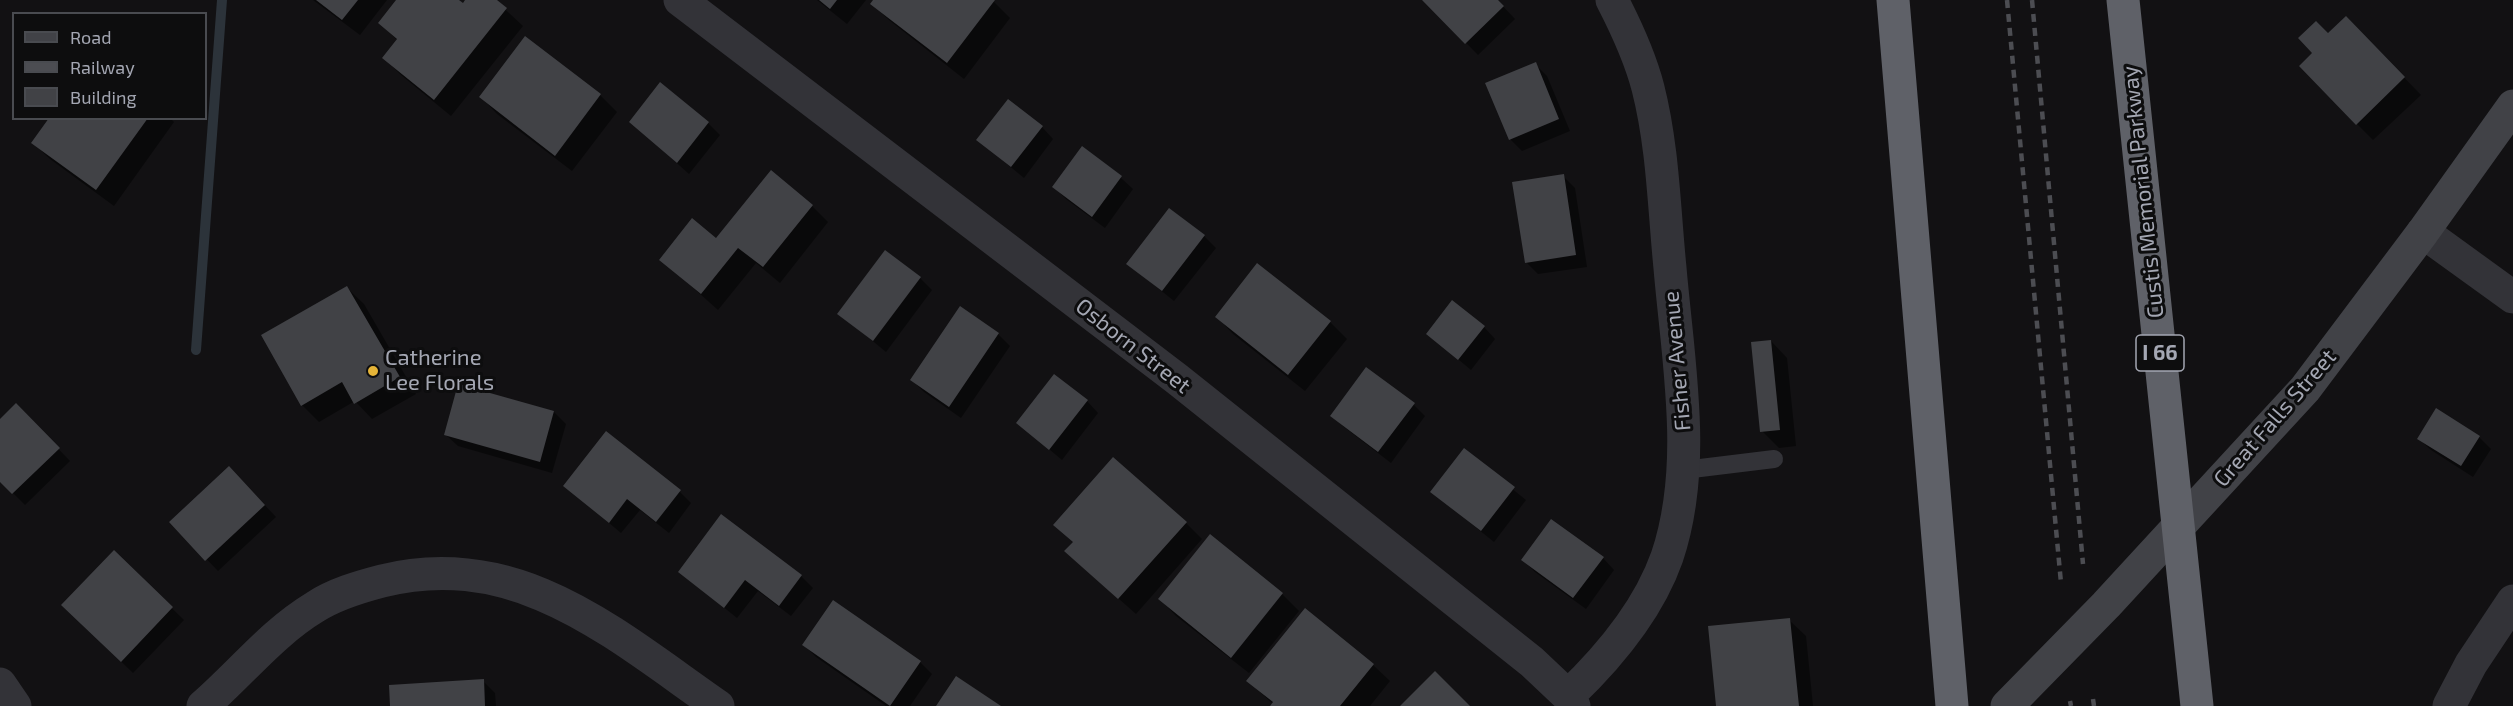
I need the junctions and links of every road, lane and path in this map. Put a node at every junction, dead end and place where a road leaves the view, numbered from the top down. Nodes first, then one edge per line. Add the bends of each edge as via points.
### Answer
1 (680, 0) edge
2 (1612, 0) edge
3 (1893, 0) edge
4 (2123, 0) edge
5 (2513, 106) edge
6 (2423, 232) junction
7 (2513, 297) edge
8 (1774, 459) dead end
9 (1684, 470) junction
10 (2513, 601) edge
11 (0, 684) edge
12 (1571, 701) edge
13 (15, 706) edge
14 (203, 706) edge
15 (718, 706) edge
16 (1952, 706) edge
17 (2007, 706) edge
18 (2197, 706) edge
19 (2449, 706) edge

1 - 12 street, Osborn Street via 1186,386 1532,662
2 - 9 street, Fisher Avenue via 1641,63 1655,120 1681,397
3 - 16 highway
4 - 18 highway, Custis Memorial Parkway / I 66
5 - 6 main road, Great Falls Street
6 - 7 street
6 - 17 main road, Great Falls Street via 2305,389
8 - 9 lane
9 - 12 street, Fisher Avenue via 1678,518 1652,591
10 - 19 street via 2471,664
11 - 13 street
14 - 15 street via 281,629 317,606 358,587 403,576 449,573 494,578 543,594 595,620

